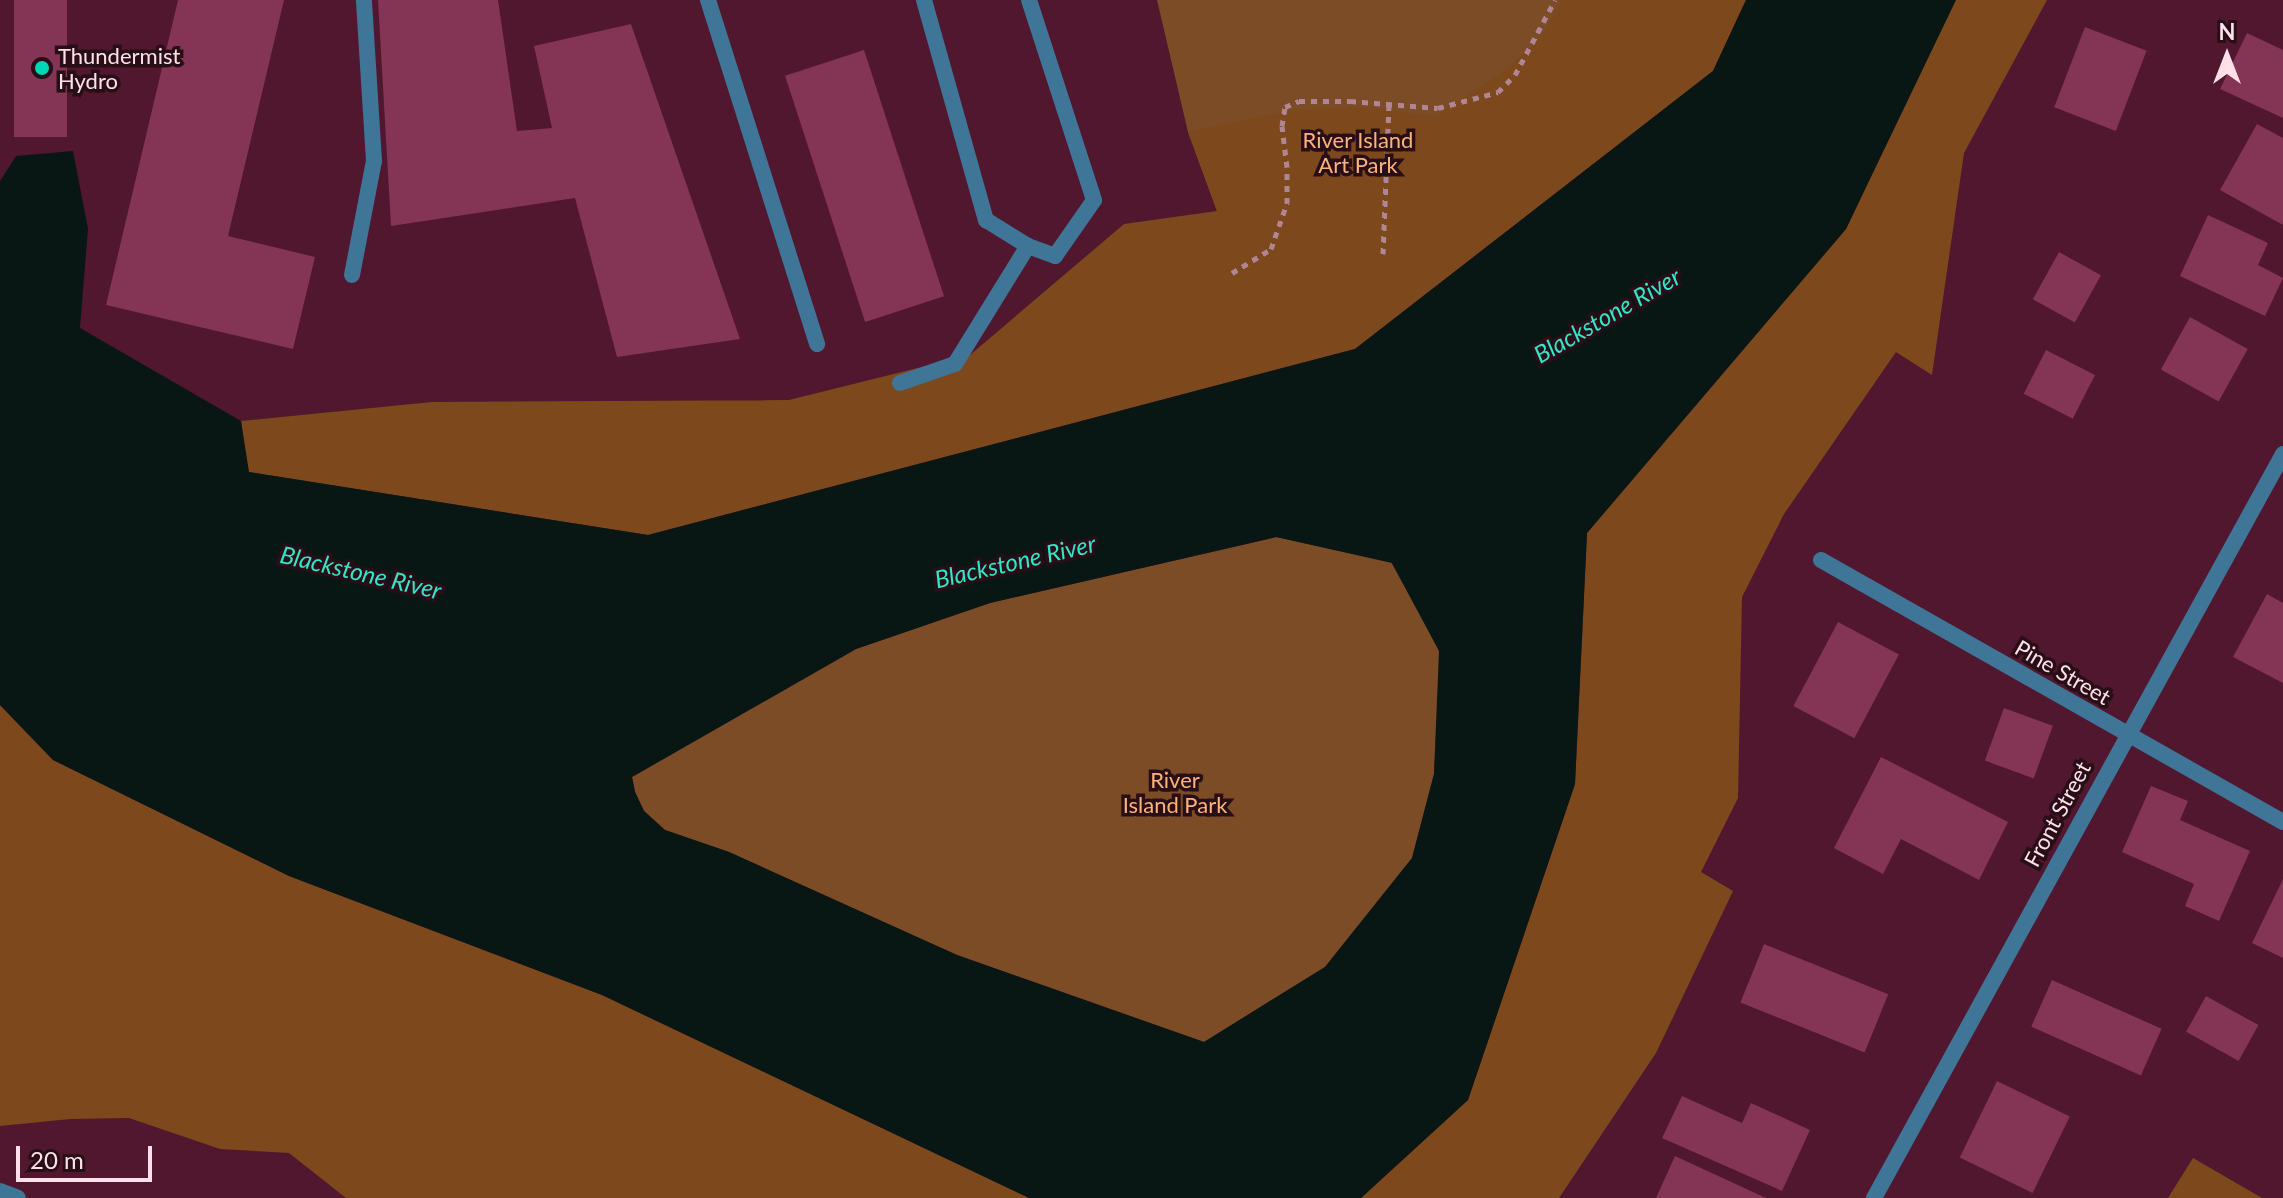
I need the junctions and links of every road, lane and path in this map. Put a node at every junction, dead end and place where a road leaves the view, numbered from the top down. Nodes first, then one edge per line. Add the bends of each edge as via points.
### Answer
1 (364, 0) edge
2 (708, 0) edge
3 (924, 0) edge
4 (1029, 0) edge
5 (1555, 0) edge
6 (1389, 105) junction
7 (1028, 246) junction
8 (1383, 254) dead end
9 (1232, 273) dead end
10 (352, 275) dead end
11 (817, 344) dead end
12 (900, 383) dead end
13 (2283, 454) edge
14 (1821, 560) dead end
15 (2126, 733) junction
16 (2283, 822) edge
17 (0, 1191) edge
18 (18, 1198) edge
19 (1874, 1198) edge

1 - 10 street via 374,161
2 - 11 street
3 - 7 street via 986,220
4 - 7 street via 1094,200 1055,256
5 - 6 path via 1515,75 1498,92 1438,108
6 - 8 path
6 - 9 path via 1299,101 1285,107 1287,203 1271,249
7 - 12 street via 955,364
13 - 15 street, Front Street
14 - 15 street, Pine Street
15 - 16 street, Pine Street
15 - 19 street, Front Street
17 - 18 street

